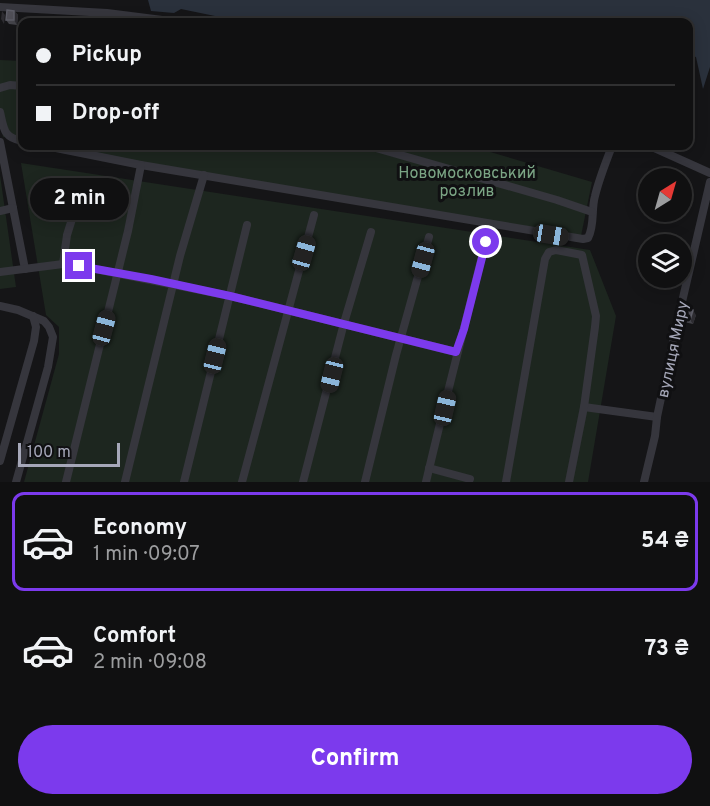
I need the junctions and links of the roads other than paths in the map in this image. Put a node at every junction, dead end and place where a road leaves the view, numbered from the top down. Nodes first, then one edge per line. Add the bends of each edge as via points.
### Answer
1 (0, 7) edge
2 (146, 18) edge
3 (18, 86) edge
4 (0, 88) edge
5 (0, 112) edge
6 (18, 140) edge
7 (0, 146) edge
8 (66, 150) edge
9 (383, 150) edge
10 (611, 150) edge
11 (659, 150) edge
12 (141, 165) junction
13 (710, 173) edge
14 (204, 175) junction
15 (710, 182) edge
16 (83, 184) dead end
17 (13, 208) junction
18 (0, 211) edge
19 (592, 212) junction
20 (314, 215) dead end
21 (490, 224) junction
22 (248, 225) dead end
23 (371, 232) dead end
24 (429, 237) dead end
25 (63, 264) junction
26 (26, 269) junction
27 (0, 272) edge
28 (118, 273) junction
29 (174, 284) junction
30 (230, 296) junction
31 (0, 306) edge
32 (288, 310) junction
33 (33, 316) junction
34 (344, 323) junction
35 (402, 338) junction
36 (456, 352) junction
37 (584, 407) junction
38 (657, 417) junction
39 (0, 460) edge
40 (429, 468) junction
41 (470, 479) dead end
42 (16, 482) edge
43 (66, 482) edge
44 (125, 482) edge
45 (184, 482) edge
46 (242, 482) edge
47 (303, 482) edge
48 (365, 482) edge
49 (426, 482) edge
50 (506, 482) edge
51 (569, 482) edge
52 (644, 482) edge

1 - 2 street
3 - 4 street
5 - 6 street via 7,135
7 - 17 street
8 - 12 street
9 - 19 street
10 - 19 street
11 - 13 street
12 - 14 street
12 - 28 street
14 - 21 street
14 - 29 street
15 - 38 street, вулиця Миру
16 - 25 street via 67,235
17 - 18 street
17 - 26 street
19 - 21 street via 592,228 586,239
20 - 32 street
21 - 36 street
22 - 30 street
23 - 34 street
24 - 35 street
25 - 26 street
25 - 28 street
26 - 27 street
28 - 29 street
28 - 43 street
29 - 30 street
29 - 44 street
30 - 32 street
30 - 45 street
31 - 33 street
32 - 34 street
32 - 46 street
33 - 39 street via 34,341
33 - 42 street via 49,327 52,348
34 - 35 street
34 - 47 street
35 - 36 street
35 - 48 street
36 - 40 street
37 - 38 street
37 - 50 street via 595,327 594,306 582,255 552,250 546,254
37 - 51 street
38 - 52 street, вулиця Миру
40 - 41 street
40 - 49 street

